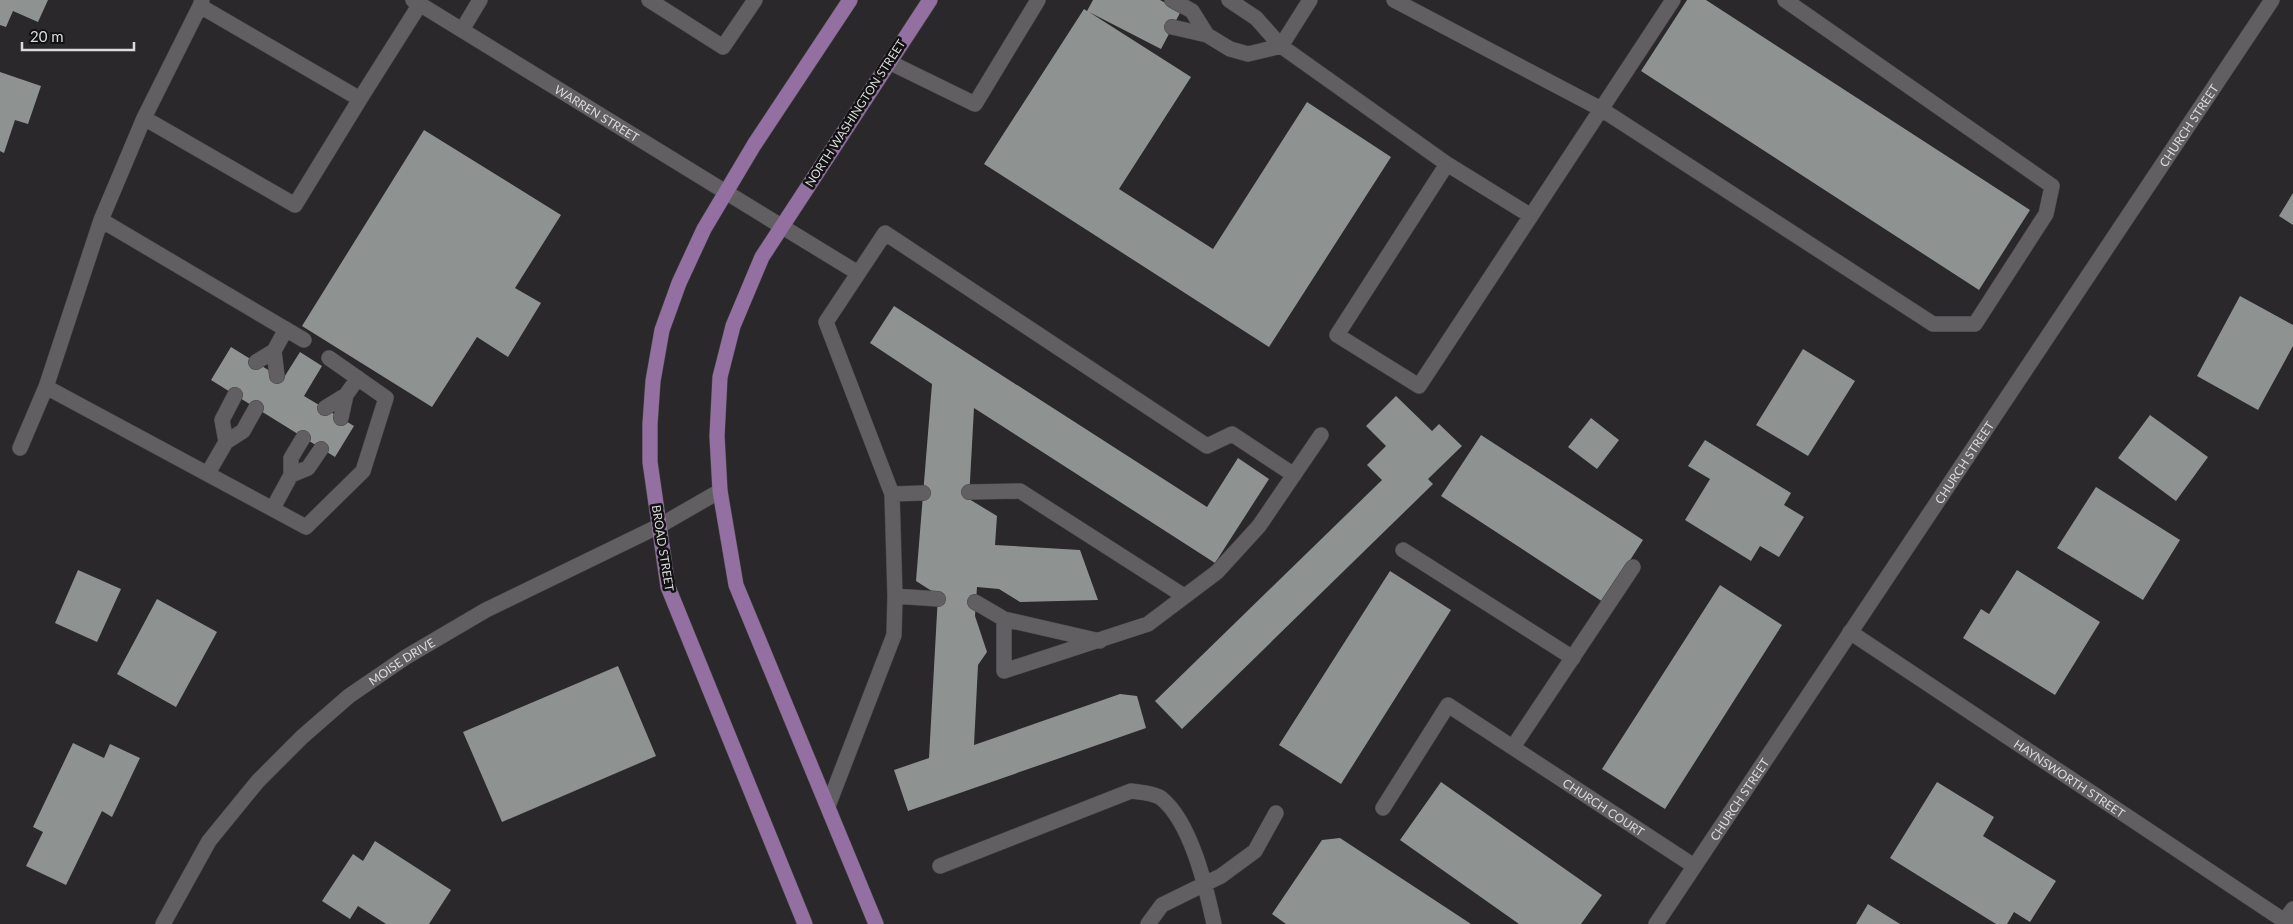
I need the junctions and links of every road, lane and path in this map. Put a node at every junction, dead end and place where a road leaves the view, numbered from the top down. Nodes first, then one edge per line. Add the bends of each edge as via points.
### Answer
1 (480, 0) edge
2 (649, 0) edge
3 (754, 0) edge
4 (850, 0) edge
5 (930, 0) edge
6 (1038, 0) edge
7 (1172, 0) edge
8 (1229, 0) edge
9 (1310, 0) edge
10 (1394, 0) edge
11 (1673, 0) edge
12 (1785, 0) edge
13 (2272, 0) edge
14 (417, 2) edge
15 (201, 3) edge
16 (1172, 27) dead end
17 (462, 30) junction
18 (1207, 35) junction
19 (1281, 46) junction
20 (889, 62) junction
21 (360, 99) junction
22 (1601, 109) junction
23 (144, 118) junction
24 (1447, 164) junction
25 (727, 191) junction
26 (1531, 216) junction
27 (101, 220) junction
28 (781, 226) junction
29 (858, 273) junction
30 (286, 329) junction
31 (304, 340) dead end
32 (274, 351) junction
33 (329, 358) dead end
34 (256, 362) dead end
35 (277, 376) dead end
36 (358, 378) junction
37 (46, 387) junction
38 (235, 395) dead end
39 (346, 395) junction
40 (256, 408) dead end
41 (325, 408) dead end
42 (341, 418) dead end
43 (1321, 435) dead end
44 (304, 438) dead end
45 (226, 442) junction
46 (20, 448) dead end
47 (321, 448) dead end
48 (208, 473) junction
49 (291, 475) junction
50 (1294, 476) junction
51 (720, 491) junction
52 (969, 492) dead end
53 (923, 493) dead end
54 (892, 494) junction
55 (273, 508) junction
56 (659, 526) junction
57 (1403, 550) dead end
58 (1633, 567) dead end
59 (895, 596) junction
60 (1184, 596) junction
61 (938, 599) dead end
62 (976, 602) dead end
63 (1004, 619) junction
64 (1850, 632) junction
65 (1102, 641) junction
66 (1573, 658) junction
67 (1513, 747) junction
68 (828, 806) junction
69 (1383, 808) dead end
70 (1276, 813) dead end
71 (940, 866) dead end
72 (1694, 866) junction
73 (1206, 885) junction
74 (2288, 918) edge
75 (163, 924) edge
76 (805, 924) edge
77 (876, 924) edge
78 (1148, 924) edge
79 (1214, 924) edge
80 (1656, 924) edge

1 - 17 street
2 - 3 street via 722,48
4 - 25 main road
5 - 20 main road, NORTH WASHINGTON STREET
6 - 20 street via 975,104
7 - 18 street via 1192,11
8 - 19 street via 1256,18
9 - 19 street
10 - 22 street
11 - 22 street
12 - 22 street via 2052,186 2046,214 1975,324 1933,324
13 - 64 street, CHURCH STREET
14 - 17 street, WARREN STREET
14 - 21 street
15 - 21 street
15 - 23 street
16 - 18 street
17 - 25 street, WARREN STREET
18 - 19 street via 1230,49 1248,54
19 - 24 street
20 - 28 main road, NORTH WASHINGTON STREET
21 - 23 street via 295,205
22 - 26 street
23 - 27 street
24 - 26 street
24 - 26 street via 1337,335 1419,386
25 - 28 street, WARREN STREET
25 - 56 main road, BROAD STREET via 704,229 662,330 650,424 650,462
27 - 30 street
27 - 37 street
28 - 29 street, WARREN STREET
28 - 51 main road via 762,257 733,326 720,377 717,436
29 - 50 street via 885,233 1207,446 1232,434
29 - 54 street via 826,322
30 - 31 street
30 - 32 street
32 - 34 street
32 - 35 street
33 - 36 street
36 - 39 street
36 - 55 street via 386,398 362,471 306,527
37 - 46 street
37 - 48 street
38 - 45 street via 222,420
39 - 41 street
39 - 42 street
40 - 45 street via 243,431
43 - 50 street
44 - 49 street via 291,458
45 - 48 street
47 - 49 street via 308,468
48 - 55 street
49 - 55 street
50 - 60 street via 1259,526 1216,572
51 - 56 street, MOISE DRIVE
51 - 68 main road via 736,585
52 - 60 street via 1020,491
53 - 54 street
54 - 59 street
56 - 75 street, MOISE DRIVE via 486,610 406,657 349,696 258,781 209,841
56 - 76 main road, BROAD STREET via 668,587 681,623
57 - 66 street
58 - 66 street
59 - 61 street
59 - 68 street via 894,635
60 - 65 street via 1148,624
62 - 63 street
63 - 65 street
63 - 65 street via 1004,671
64 - 72 street, CHURCH STREET
64 - 74 street, HAYNSWORTH STREET
66 - 67 street
67 - 69 street, CHURCH COURT via 1448,705
67 - 72 street, CHURCH COURT
68 - 77 main road
70 - 73 street via 1255,851
71 - 73 street via 1131,790 1160,796 1182,823
72 - 80 street, CHURCH STREET
73 - 78 street via 1162,905
73 - 79 street

